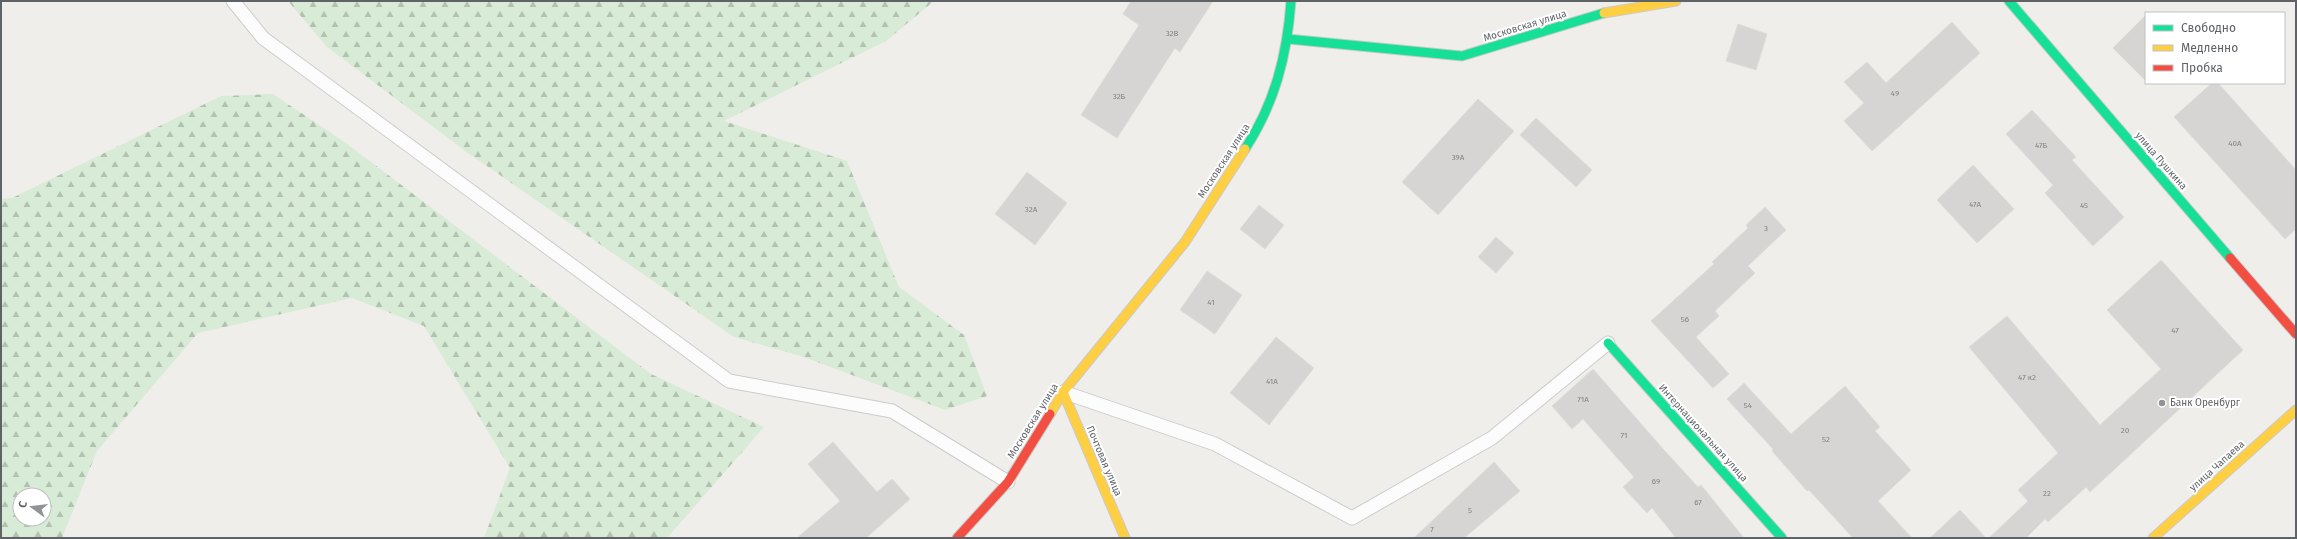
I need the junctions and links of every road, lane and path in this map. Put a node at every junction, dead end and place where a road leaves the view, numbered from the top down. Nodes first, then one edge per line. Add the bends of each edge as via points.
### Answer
1 (233, 1) edge
2 (1291, 1) edge
3 (1676, 1) edge
4 (2009, 1) edge
5 (1288, 39) junction
6 (2296, 334) edge
7 (1608, 343) joint
8 (1063, 392) junction
9 (2296, 410) edge
10 (1008, 482) junction
11 (957, 538) edge
12 (1125, 538) edge
13 (1782, 538) edge
14 (2153, 538) edge

1 - 10 lane via 263,38 729,381 892,411
2 - 5 street
3 - 5 street, Московская улица via 1605,13 1462,56
4 - 6 street, улица Пушкина
5 - 8 street, Московская улица via 1281,71 1259,127 1185,242
7 - 8 lane via 1492,438 1352,518 1215,444
7 - 13 street, Интернациональная улица
8 - 10 street, Московская улица
8 - 12 street, Почтовая улица
9 - 14 street, улица Чапаева
10 - 11 street, Московская улица

